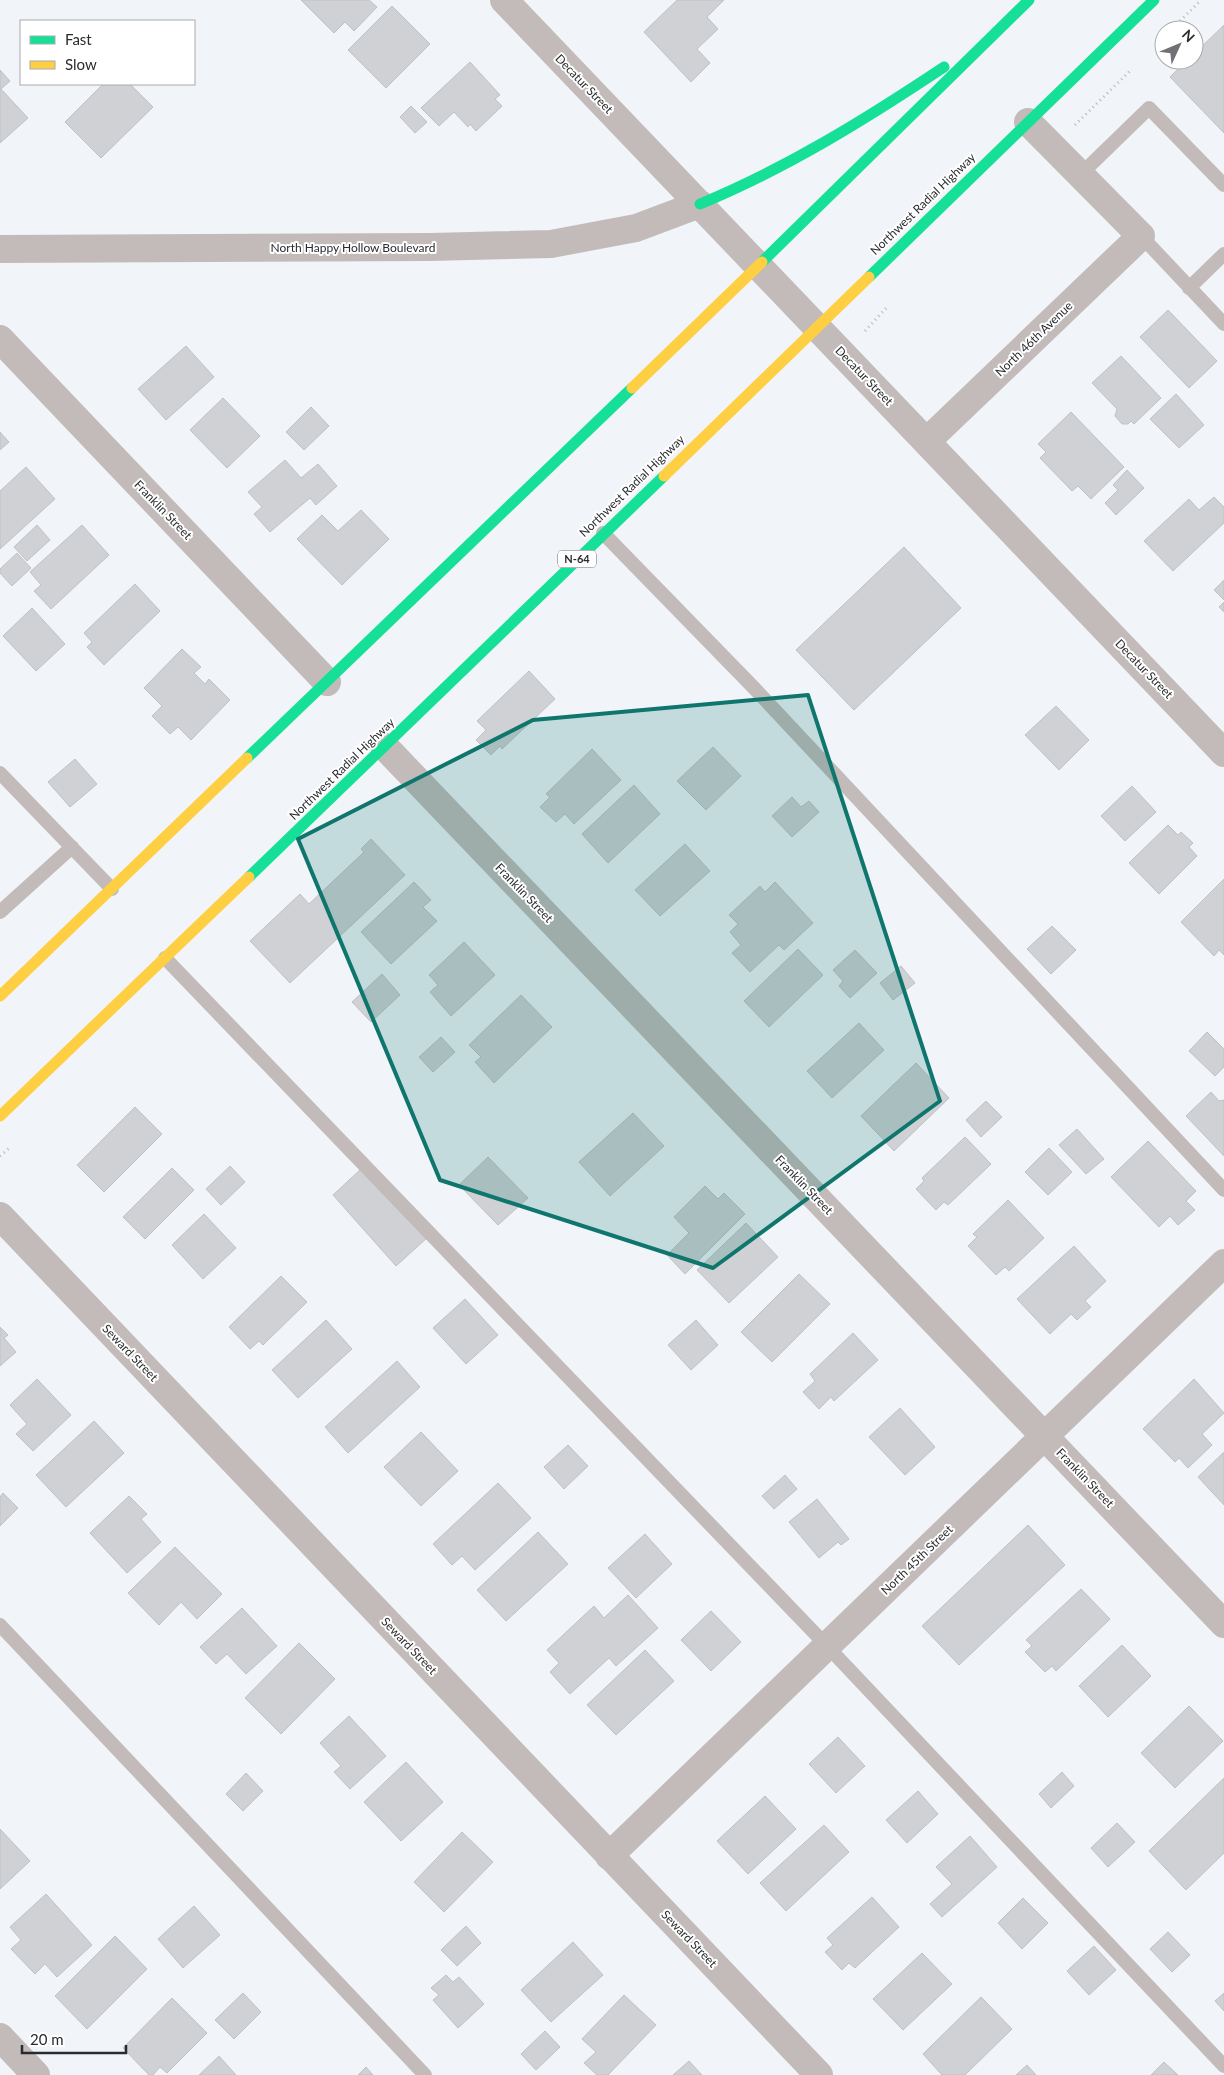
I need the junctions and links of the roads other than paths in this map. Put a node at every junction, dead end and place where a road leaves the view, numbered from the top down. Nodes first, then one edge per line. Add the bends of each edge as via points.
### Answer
1 (504, 0) edge
2 (1030, 0) edge
3 (1154, 0) edge
4 (999, 30) junction
5 (1028, 122) junction
6 (1080, 174) junction
7 (1224, 185) edge
8 (700, 204) junction
9 (1141, 236) junction
10 (0, 249) edge
11 (1224, 254) edge
12 (759, 265) junction
13 (1189, 288) junction
14 (1224, 324) edge
15 (816, 326) junction
16 (0, 339) edge
17 (927, 441) junction
18 (603, 534) junction
19 (327, 682) junction
20 (385, 747) junction
21 (1224, 753) edge
22 (0, 773) edge
23 (72, 847) junction
24 (112, 889) junction
25 (0, 912) edge
26 (165, 958) junction
27 (0, 996) edge
28 (0, 1116) edge
29 (1224, 1190) edge
30 (0, 1216) edge
31 (1224, 1264) edge
32 (1045, 1436) junction
33 (0, 1624) edge
34 (1224, 1624) edge
35 (827, 1646) junction
36 (609, 1856) junction
37 (0, 2037) edge
38 (1224, 2066) edge
39 (36, 2075) edge
40 (426, 2075) edge
41 (819, 2075) edge

1 - 8 street, Decatur Street
2 - 4 main road
3 - 5 main road, Northwest Radial Highway / N-64
4 - 8 main road via 894,100 790,163
4 - 12 main road
5 - 6 street
5 - 15 main road, Northwest Radial Highway / N-64
6 - 7 lane via 1149,108
6 - 9 street
8 - 10 street, North Happy Hollow Boulevard via 636,228 551,244 420,248
8 - 12 street, Decatur Street
9 - 13 lane
9 - 17 street, North 46th Avenue
11 - 13 lane
12 - 15 street, Decatur Street
12 - 19 main road
13 - 14 lane
15 - 17 street, Decatur Street
15 - 18 main road, Northwest Radial Highway / N-64
16 - 19 street, Franklin Street
17 - 21 street, Decatur Street
18 - 20 main road, Northwest Radial Highway / N-64
18 - 29 lane via 762,696
19 - 24 main road
20 - 26 main road, Northwest Radial Highway / N-64
20 - 32 street, Franklin Street
22 - 23 lane
23 - 24 lane
23 - 25 lane
24 - 27 main road
26 - 28 main road, Northwest Radial Highway / N-64
26 - 35 lane
30 - 36 street, Seward Street
31 - 32 street, North 45th Street
32 - 34 street, Franklin Street
32 - 35 street, North 45th Street
33 - 40 lane
35 - 36 street, North 45th Street
35 - 38 lane
36 - 41 street, Seward Street
37 - 39 street

